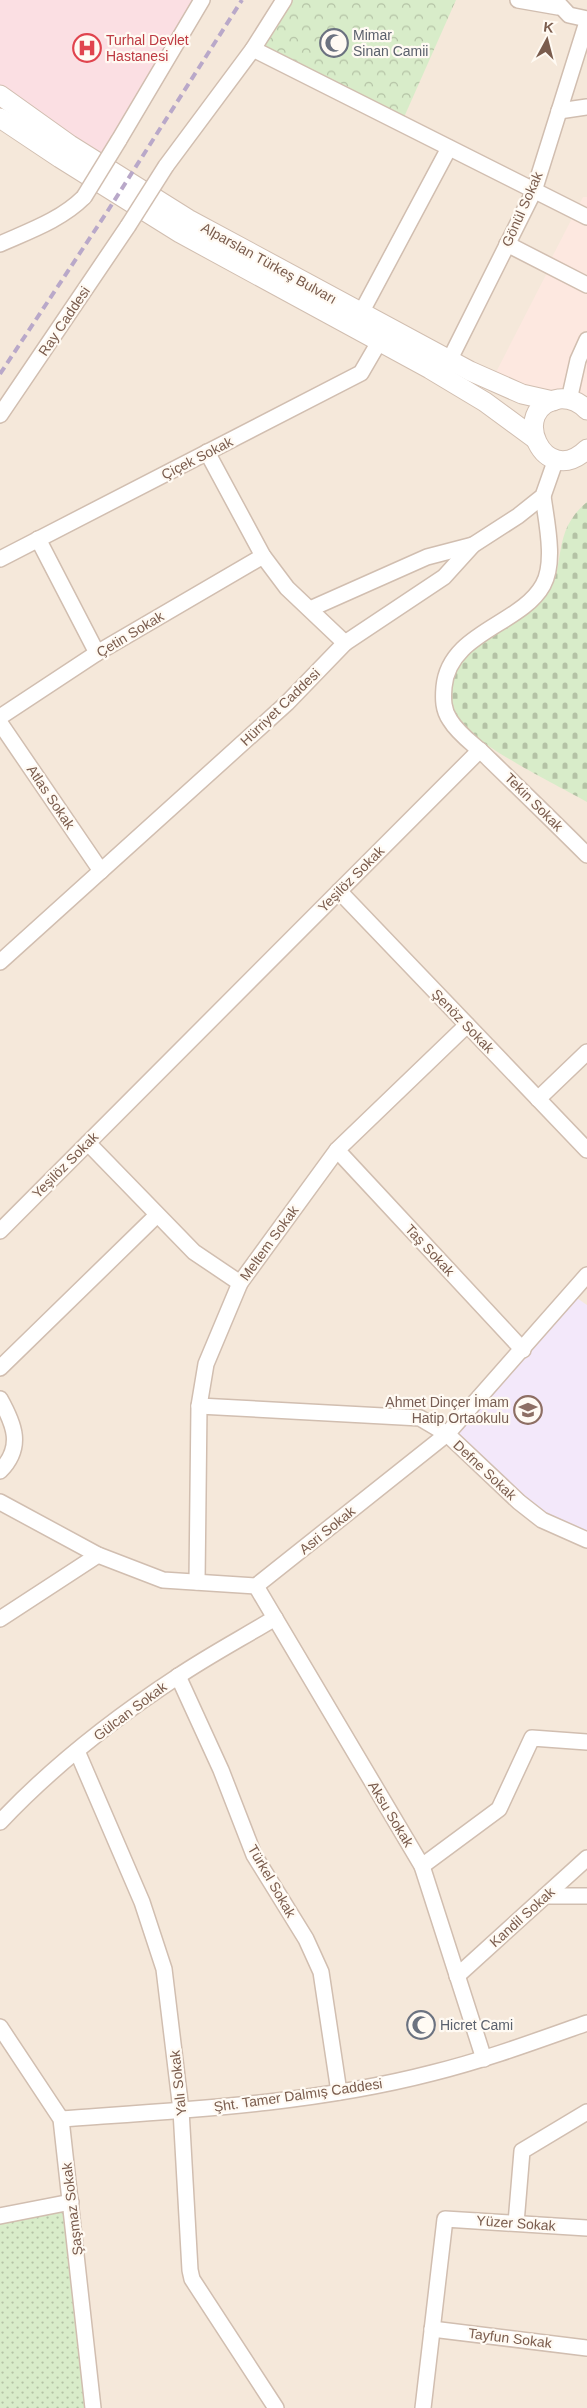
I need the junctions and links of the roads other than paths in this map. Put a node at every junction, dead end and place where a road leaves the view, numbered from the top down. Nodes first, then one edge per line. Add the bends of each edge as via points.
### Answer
1 (202, 0) edge
2 (284, 0) edge
3 (518, 0) edge
4 (556, 3) edge
5 (587, 20) edge
6 (253, 49) junction
7 (0, 95) edge
8 (587, 107) edge
9 (559, 111) junction
10 (0, 118) edge
11 (449, 148) junction
12 (104, 166) junction
13 (534, 191) junction
14 (587, 217) edge
15 (0, 244) edge
16 (507, 244) junction
17 (587, 285) edge
18 (361, 313) junction
19 (587, 340) edge
20 (379, 342) junction
21 (449, 361) junction
22 (561, 400) junction
23 (587, 410) edge
24 (0, 415) edge
25 (534, 438) junction
26 (208, 452) junction
27 (583, 456) edge
28 (556, 459) junction
29 (543, 496) junction
30 (38, 540) junction
31 (473, 545) junction
32 (262, 556) junction
33 (0, 559) edge
34 (310, 609) junction
35 (345, 643) junction
36 (97, 653) junction
37 (0, 717) edge
38 (0, 723) edge
39 (480, 750) junction
40 (587, 855) edge
41 (101, 871) junction
42 (339, 891) junction
43 (0, 962) edge
44 (467, 1025) junction
45 (587, 1052) edge
46 (538, 1099) junction
47 (88, 1143) junction
48 (337, 1150) junction
49 (587, 1150) edge
50 (156, 1215) junction
51 (0, 1231) edge
52 (587, 1275) edge
53 (240, 1283) junction
54 (523, 1350) junction
55 (0, 1368) edge
56 (0, 1399) edge
57 (199, 1406) junction
58 (447, 1434) junction
59 (0, 1471) edge
60 (0, 1502) edge
61 (587, 1540) edge
62 (98, 1555) junction
63 (197, 1582) junction
64 (256, 1586) junction
65 (275, 1618) junction
66 (0, 1619) edge
67 (178, 1676) junction
68 (587, 1742) edge
69 (77, 1751) junction
70 (0, 1822) edge
71 (587, 1858) edge
72 (422, 1866) junction
73 (545, 1896) junction
74 (587, 1896) edge
75 (457, 1976) junction
76 (587, 2023) edge
77 (0, 2027) edge
78 (484, 2059) junction
79 (339, 2092) junction
80 (181, 2110) junction
81 (586, 2113) edge
82 (61, 2119) junction
83 (71, 2202) junction
84 (0, 2216) edge
85 (516, 2223) junction
86 (587, 2228) edge
87 (432, 2329) junction
88 (587, 2348) edge
89 (94, 2408) edge
90 (276, 2408) edge
91 (423, 2408) edge

1 - 12 street, bridge
2 - 6 street, Ray Caddesi
3 - 4 street
4 - 5 street via 575,18
5 - 9 street, Gönül Sokak
6 - 11 street
6 - 24 street, Ray Caddesi, bridge via 166,166
7 - 12 street, Alparslan Türkeş Bulvarı
8 - 9 street
9 - 13 street, Gönül Sokak
10 - 20 street, Alparslan Türkeş Bulvarı via 180,233
11 - 13 street
11 - 18 street
12 - 15 street, bridge via 84,197 67,212
12 - 18 street, Alparslan Türkeş Bulvarı via 188,219
13 - 14 street
13 - 16 street, Gönül Sokak
16 - 17 street
16 - 21 street, Gönül Sokak
18 - 21 street, Alparslan Türkeş Bulvarı
19 - 22 street
20 - 25 street, Alparslan Türkeş Bulvarı via 485,402
20 - 26 street, Çiçek Sokak via 361,374
21 - 22 street, Alparslan Türkeş Bulvarı via 522,394
22 - 23 street, Alparslan Türkeş Bulvarı via 577,402
22 - 25 street via 538,413
25 - 28 street, Alparslan Türkeş Bulvarı via 542,451
26 - 30 street, Çiçek Sokak
26 - 32 street
27 - 28 street
28 - 29 street
29 - 31 street, Hürriyet Caddesi
29 - 39 street via 549,542 548,570 538,594 458,653 446,671 444,699 448,717 455,728
30 - 33 street, Çiçek Sokak
30 - 36 street
31 - 34 street via 428,556
31 - 35 street, Hürriyet Caddesi via 444,577
32 - 34 street via 287,588
32 - 36 street, Çetin Sokak
34 - 35 street
35 - 41 street, Hürriyet Caddesi via 287,703
36 - 37 street, Çetin Sokak
38 - 41 street, Atlas Sokak
39 - 40 street, Tekin Sokak
39 - 42 street, Yeşilöz Sokak
41 - 43 street, Hürriyet Caddesi
42 - 44 street, Şenöz Sokak
42 - 47 street, Yeşilöz Sokak
44 - 46 street, Şenöz Sokak
44 - 48 street, Meltem Sokak
45 - 46 street
46 - 49 street, Şenöz Sokak
47 - 50 street
47 - 51 street, Yeşilöz Sokak
48 - 53 street, Meltem Sokak
48 - 54 street, Taş Sokak
50 - 53 street via 194,1252
50 - 55 street
52 - 54 street, Asri Sokak
53 - 57 street, Meltem Sokak via 206,1364
54 - 58 street, Asri Sokak
56 - 59 street via 14,1429 15,1440
57 - 58 street, Defne Sokak via 420,1418
57 - 63 street, Meltem Sokak
58 - 61 street, Defne Sokak via 519,1502 563,1531
58 - 64 street, Asri Sokak
60 - 62 street
62 - 63 street via 163,1580
62 - 66 street
63 - 64 street
64 - 65 street, Aksu Sokak
65 - 67 street, Gülcan Sokak
65 - 72 street, Aksu Sokak
67 - 69 street, Gülcan Sokak
67 - 79 street, Türkel Sokak via 221,1770 254,1855 306,1939 320,1972
68 - 72 street via 532,1738 499,1809
69 - 70 street, Gülcan Sokak
69 - 80 street, Yalı Sokak via 142,1902 164,1969
71 - 73 street, Kandil Sokak
72 - 75 street, Aksu Sokak
73 - 74 street
73 - 75 street, Kandil Sokak
75 - 78 street, Aksu Sokak
76 - 78 street, Şht. Tamer Dalmış Caddesi
77 - 82 street, Şaşmaz Sokak
78 - 79 street, Şht. Tamer Dalmış Caddesi via 424,2076
79 - 80 street, Şht. Tamer Dalmış Caddesi
80 - 82 street, Şht. Tamer Dalmış Caddesi
80 - 90 street, Yalı Sokak via 192,2278
81 - 85 street via 522,2151
82 - 83 street, Şaşmaz Sokak
83 - 84 street
83 - 89 street, Şaşmaz Sokak
85 - 86 street, Yüzer Sokak
85 - 87 street, Yüzer Sokak via 445,2218
87 - 88 street, Tayfun Sokak
87 - 91 street

